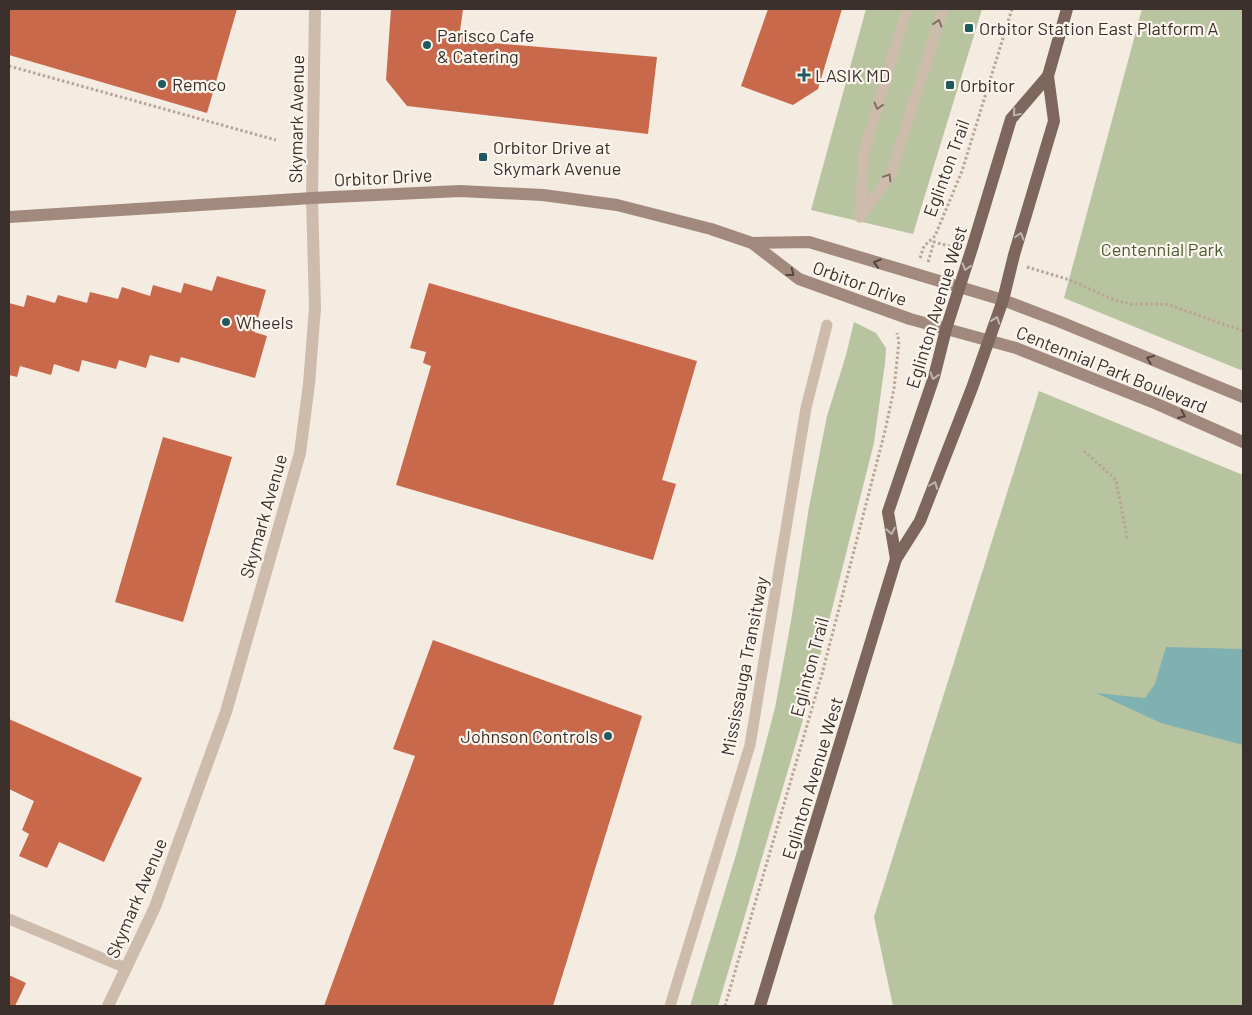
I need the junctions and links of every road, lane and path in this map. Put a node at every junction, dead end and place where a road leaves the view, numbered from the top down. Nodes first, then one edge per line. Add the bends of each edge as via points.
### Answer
1 (315, 9) edge
2 (907, 9) edge
3 (943, 9) edge
4 (1012, 9) edge
5 (1067, 9) edge
6 (9, 66) edge
7 (1048, 76) junction
8 (276, 140) dead end
9 (312, 198) junction
10 (9, 217) edge
11 (752, 243) junction
12 (924, 246) dead end
13 (1037, 270) dead end
14 (960, 287) junction
15 (977, 292) joint
16 (1003, 300) junction
17 (827, 325) dead end
18 (946, 329) junction
19 (897, 330) dead end
20 (1243, 331) edge
21 (966, 334) joint
22 (990, 340) junction
23 (1243, 397) edge
24 (1243, 442) edge
25 (1084, 450) dead end
26 (1127, 538) dead end
27 (896, 559) junction
28 (9, 918) edge
29 (126, 968) junction
30 (108, 1006) edge
31 (670, 1006) edge
32 (726, 1006) edge
33 (760, 1006) edge

1 - 9 street, Skymark Avenue
2 -> 3 lane via 864,152 860,217 891,174
4 - 12 path, Eglinton Trail via 962,172 935,236
5 - 7 main road, Eglinton Avenue West
6 - 8 path
7 -> 14 main road, Eglinton Avenue West via 1011,119
16 -> 7 main road, Eglinton Avenue West via 1054,121
9 - 10 street, Orbitor Drive
9 - 11 street, Orbitor Drive via 460,191 543,195 617,205 711,228
9 - 29 street, Skymark Avenue via 315,308 300,452 226,712 154,907
14 -> 11 street, Orbitor Drive via 809,242
11 -> 18 street, Orbitor Drive via 799,279
13 - 20 path via 1070,280 1114,300 1169,305
14 - 15 street, Orbitor Drive
14 - 18 main road, Eglinton Avenue West
15 - 16 street, Centennial Park Boulevard
22 -> 16 main road, Eglinton Avenue West
23 -> 16 street, Centennial Park Boulevard
17 - 31 lane, Mississauga Transitway via 806,408 750,745
18 - 21 street, Orbitor Drive
18 -> 27 main road, Eglinton Avenue West via 934,377 888,512
19 - 32 path, Eglinton Trail via 896,374 885,431 822,674
21 - 22 street, Centennial Park Boulevard
22 -> 24 street, Centennial Park Boulevard via 1056,363
27 -> 22 main road, Eglinton Avenue West via 920,521
25 - 26 path via 1116,480
27 - 33 main road, Eglinton Avenue West
28 - 29 lane
29 - 30 street, Skymark Avenue

